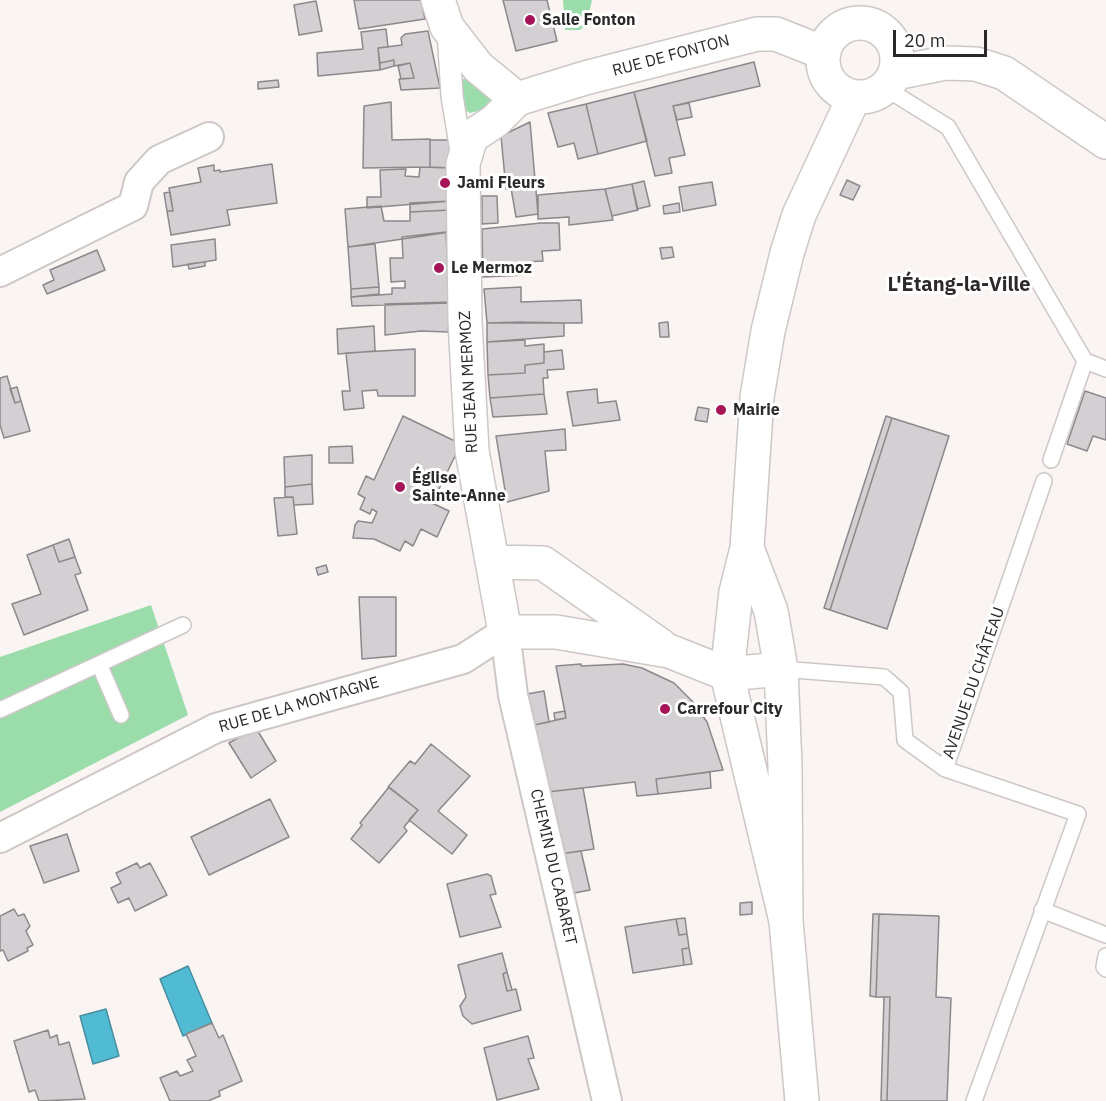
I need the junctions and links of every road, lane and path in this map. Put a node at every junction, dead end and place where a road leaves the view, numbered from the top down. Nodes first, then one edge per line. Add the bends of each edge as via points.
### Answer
1 (442, 14) edge
2 (824, 53) junction
3 (878, 86) junction
4 (517, 99) junction
5 (209, 137) dead end
6 (1106, 142) edge
7 (463, 164) junction
8 (0, 272) edge
9 (1085, 361) junction
10 (1106, 369) edge
11 (1051, 460) dead end
12 (1044, 481) dead end
13 (747, 548) junction
14 (492, 562) junction
15 (183, 625) dead end
16 (505, 632) junction
17 (669, 651) junction
18 (99, 664) junction
19 (781, 669) junction
20 (727, 674) junction
21 (0, 710) edge
22 (121, 715) dead end
23 (945, 769) junction
24 (0, 838) edge
25 (1042, 910) junction
26 (786, 921) junction
27 (1106, 934) edge
28 (1106, 956) edge
29 (1106, 969) edge
30 (607, 1101) edge
31 (802, 1101) edge
32 (974, 1101) edge

1 - 4 street, RUE JEAN MERMOZ via 478,67
1 - 7 street, RUE JEAN MERMOZ
2 - 3 street via 826,73 837,89
2 - 3 street via 844,27 863,23 874,26 892,40 896,50
2 - 4 street, RUE DE FONTON via 776,34 757,34
3 - 6 street via 945,63 976,64 1004,73
3 - 9 lane via 948,127
3 - 13 street via 799,215 787,253 757,397
4 - 7 street, RUE JEAN MERMOZ via 471,137
5 - 8 street via 159,160 139,182 133,206
7 - 14 street, RUE JEAN MERMOZ via 472,451
9 - 10 lane
9 - 11 lane
12 - 23 lane, AVENUE DU CHÂTEAU
13 - 19 street via 771,611
13 - 20 street via 736,592
14 - 16 street, RUE JEAN MERMOZ
14 - 17 street via 543,562
15 - 18 lane
16 - 17 street via 556,632
16 - 24 street, RUE DE LA MONTAGNE via 463,659 216,728
16 - 30 street, CHEMIN DU CABARET via 513,695
17 - 20 street
18 - 21 lane
18 - 22 lane
19 - 20 street
19 - 23 lane via 884,676 901,692 904,740
19 - 26 street
20 - 26 street
23 - 25 lane, AVENUE DU CHÂTEAU via 1078,814
25 - 27 lane
25 - 32 lane, AVENUE DU CHÂTEAU
26 - 31 street
28 - 29 lane

